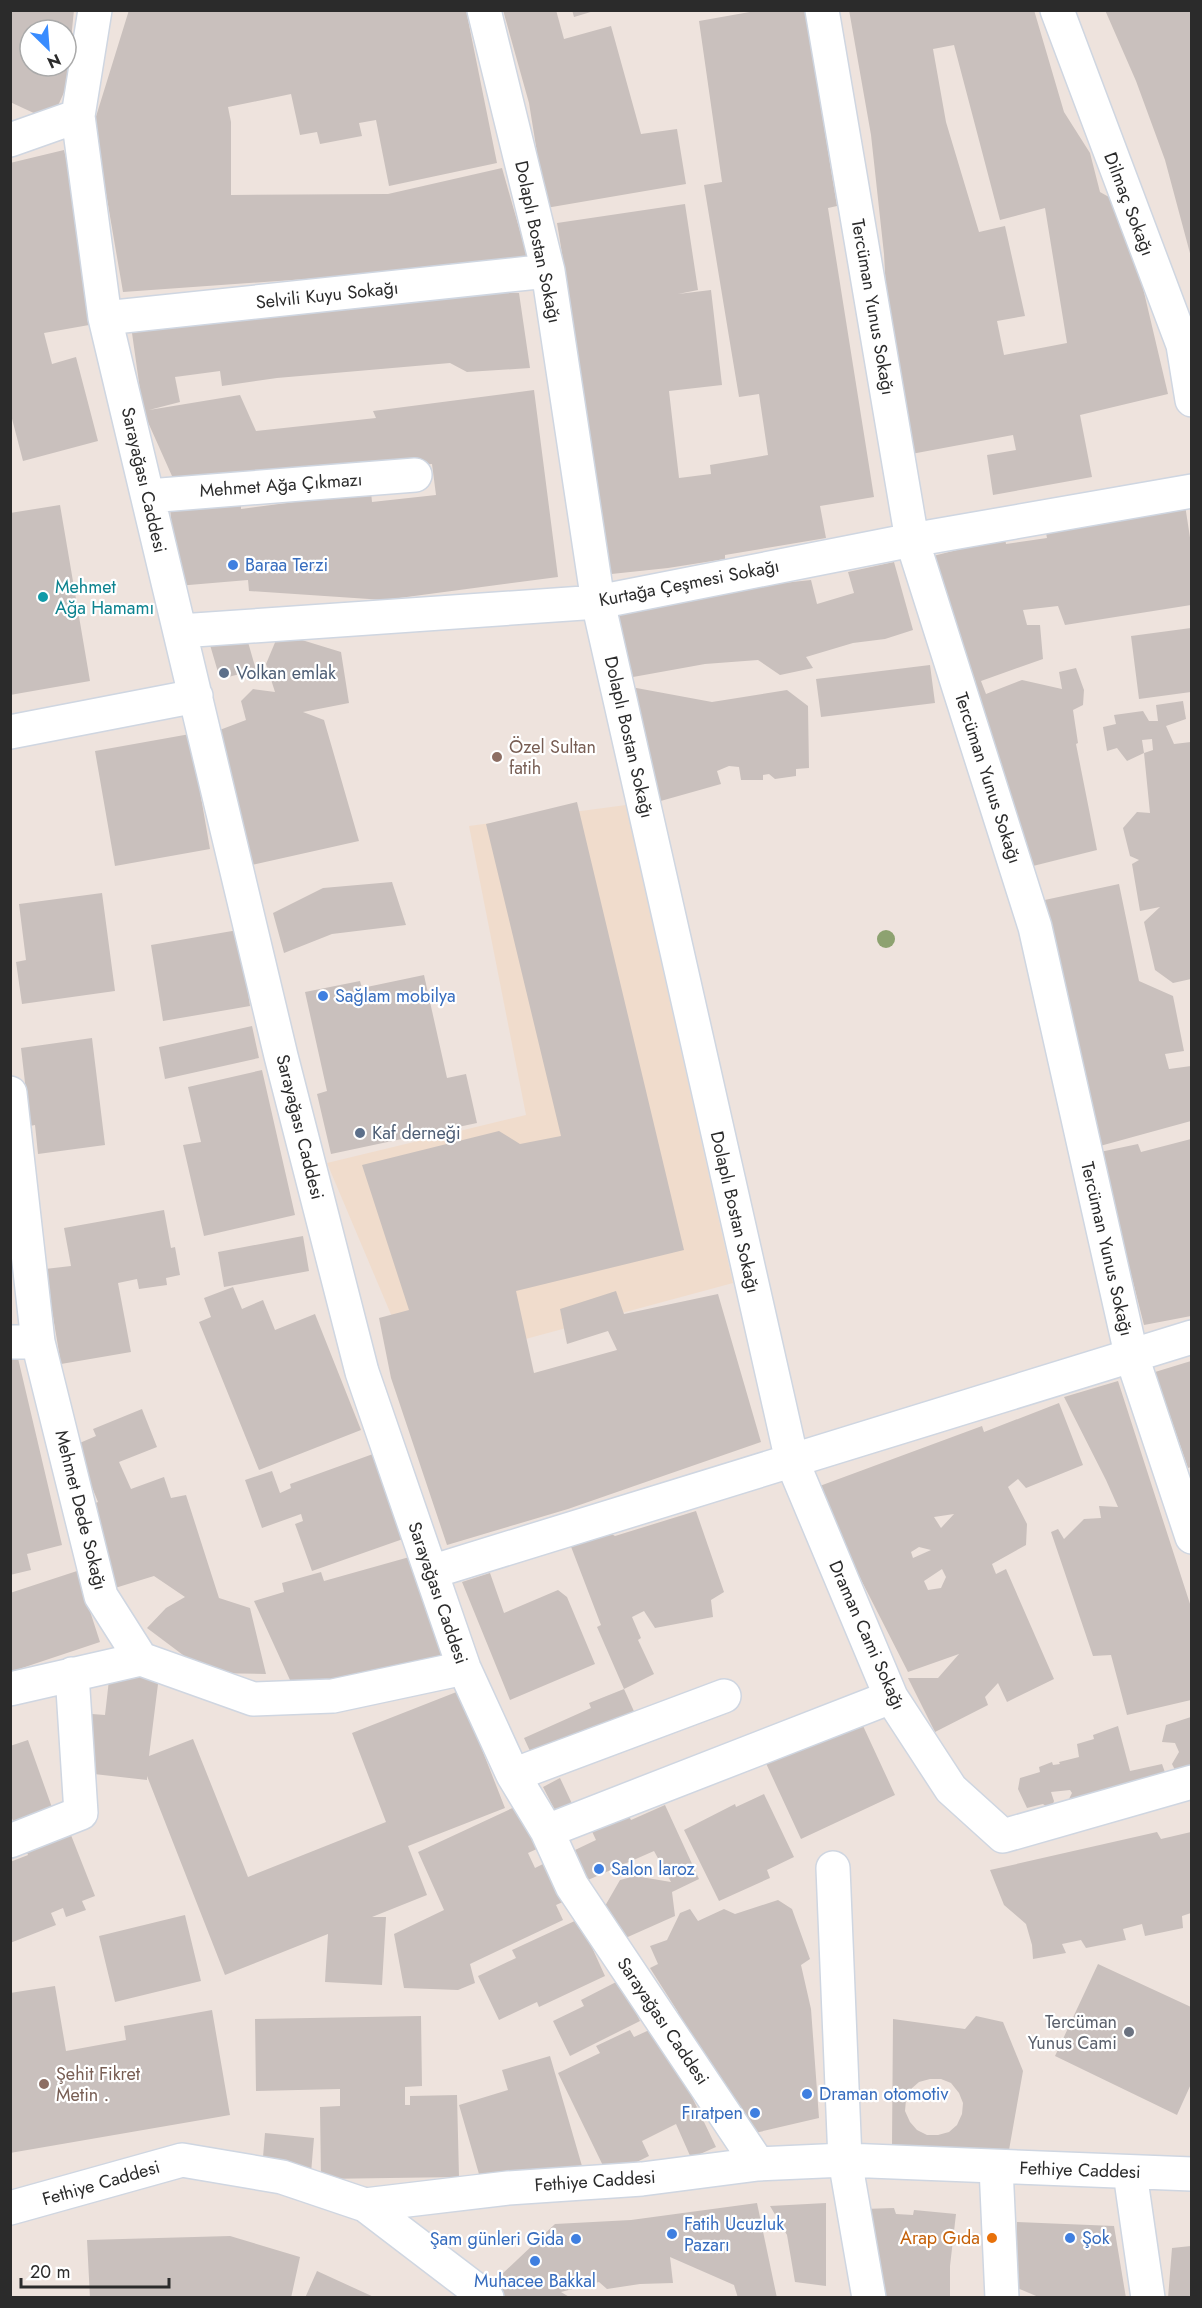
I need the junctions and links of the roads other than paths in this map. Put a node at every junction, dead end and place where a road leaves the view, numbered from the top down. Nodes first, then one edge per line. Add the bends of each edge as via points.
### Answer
1 (95, 10) edge
2 (484, 10) edge
3 (822, 10) edge
4 (1057, 10) edge
5 (78, 116) junction
6 (10, 140) edge
7 (549, 271) junction
8 (105, 318) junction
9 (1191, 400) edge
10 (415, 475) dead end
11 (1191, 491) edge
12 (148, 496) junction
13 (912, 540) junction
14 (598, 602) junction
15 (180, 631) junction
16 (196, 696) junction
17 (10, 732) edge
18 (10, 1093) edge
19 (1191, 1337) edge
20 (24, 1342) edge
21 (1131, 1354) junction
22 (792, 1461) junction
23 (1191, 1537) edge
24 (431, 1572) junction
25 (141, 1659) junction
26 (464, 1668) junction
27 (72, 1674) junction
28 (10, 1689) edge
29 (724, 1696) dead end
30 (891, 1697) junction
31 (513, 1775) junction
32 (1191, 1782) edge
33 (547, 1831) junction
34 (10, 1841) edge
35 (833, 1868) dead end
36 (845, 2160) junction
37 (758, 2164) junction
38 (996, 2167) junction
39 (1130, 2172) junction
40 (1191, 2174) edge
41 (365, 2205) junction
42 (10, 2208) edge
43 (487, 2298) edge
44 (868, 2298) edge
45 (1002, 2298) edge
46 (1148, 2298) edge

1 - 5 street, Sarayağası Caddesi
2 - 7 street, Dolaplı Bostan Sokağı
3 - 13 street, Tercüman Yunus Sokağı
4 - 9 street, Dilmaç Sokağı via 1183,345
5 - 6 street
5 - 8 street, Sarayağası Caddesi
7 - 8 street, Selvili Kuyu Sokağı
7 - 14 street, Dolaplı Bostan Sokağı
8 - 12 street, Sarayağası Caddesi
10 - 12 street, Mehmet Ağa Çıkmazı
11 - 13 street, Kurtağa Çeşmesi Sokağı
12 - 15 street, Sarayağası Caddesi
13 - 14 street, Kurtağa Çeşmesi Sokağı
13 - 21 street, Tercüman Yunus Sokağı via 1035,927
14 - 15 street, Kurtağa Çeşmesi Sokağı
14 - 22 street, Dolaplı Bostan Sokağı
15 - 16 street, Sarayağası Caddesi
16 - 17 street
16 - 24 street, Sarayağası Caddesi via 281,1056 362,1372
18 - 20 street, Mehmet Dede Sokağı
19 - 21 street
20 - 25 street, Mehmet Dede Sokağı via 101,1596
21 - 22 street
21 - 23 street, Tercüman Yunus Sokağı
22 - 24 street
22 - 30 street, Draman Cami Sokağı
24 - 26 street, Sarayağası Caddesi
25 - 26 street via 253,1699 333,1696
25 - 27 street
26 - 31 street, Sarayağası Caddesi
27 - 28 street
27 - 34 street via 81,1813
29 - 31 street
30 - 32 street, Draman Cami Sokağı via 951,1789 1003,1836
30 - 33 street
31 - 33 street, Sarayağası Caddesi
33 - 37 street, Sarayağası Caddesi via 572,1886
35 - 36 street
36 - 37 street, Fethiye Caddesi
36 - 38 street, Fethiye Caddesi
36 - 44 street
37 - 41 street, Fethiye Caddesi
38 - 39 street, Fethiye Caddesi
38 - 45 street
39 - 40 street, Fethiye Caddesi
39 - 46 street
41 - 42 street, Fethiye Caddesi via 282,2177 182,2160
41 - 43 street

